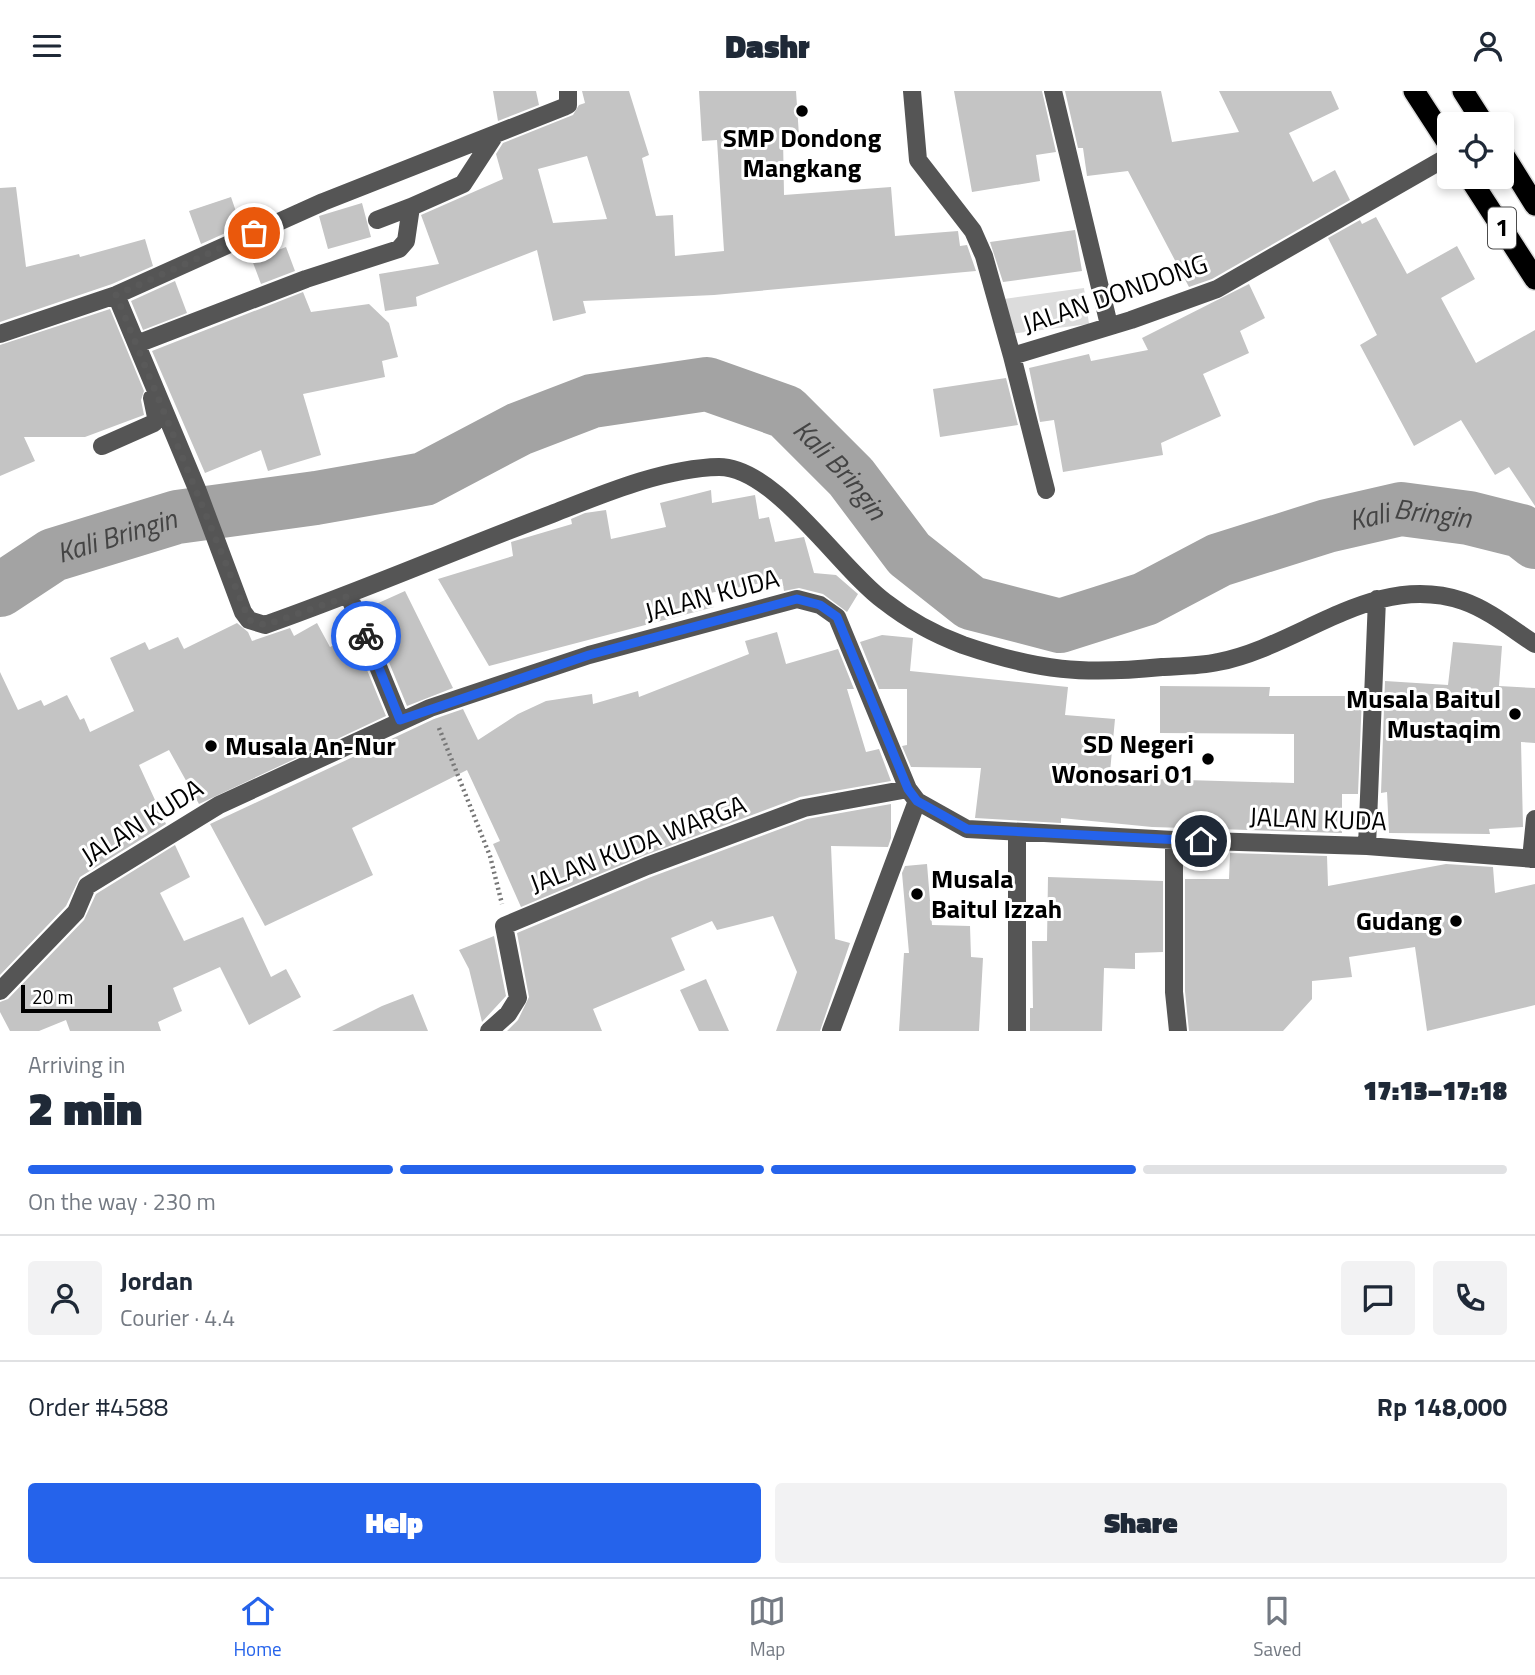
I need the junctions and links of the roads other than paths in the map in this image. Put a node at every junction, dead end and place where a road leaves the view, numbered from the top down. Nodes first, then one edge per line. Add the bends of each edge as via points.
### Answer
1 (568, 91) edge
2 (912, 91) edge
3 (1053, 91) edge
4 (1414, 91) edge
5 (1469, 92) edge
6 (1478, 112) edge
7 (1437, 126) edge
8 (493, 138) junction
9 (1437, 163) edge
10 (1514, 171) edge
11 (1477, 189) edge
12 (1535, 205) edge
13 (411, 207) junction
14 (377, 220) dead end
15 (1535, 279) edge
16 (116, 295) junction
17 (1109, 325) junction
18 (0, 334) edge
19 (137, 344) junction
20 (1012, 356) junction
21 (154, 385) junction
22 (102, 446) dead end
23 (1046, 490) dead end
24 (349, 596) junction
25 (1377, 599) junction
26 (1535, 644) edge
27 (400, 720) junction
28 (912, 795) junction
29 (1535, 819) edge
30 (1017, 834) junction
31 (1174, 840) junction
32 (1367, 846) junction
33 (1533, 859) edge
34 (0, 991) edge
35 (489, 1031) edge
36 (831, 1031) edge
37 (1017, 1031) edge
38 (1178, 1031) edge

1 - 8 street via 565,107
2 - 20 street, JALAN DONDONG via 918,160 973,231 985,256
3 - 17 street
4 - 7 highway
5 - 6 highway
8 - 13 street via 463,184
8 - 16 street via 323,202
9 - 17 street, JALAN DONDONG via 1217,289
10 - 12 highway, 1
11 - 15 highway, 1
13 - 14 street
13 - 19 street via 405,241 398,249
16 - 18 street
16 - 19 street
17 - 20 street, JALAN DONDONG
19 - 21 street
20 - 23 street
21 - 22 street via 150,393 154,423
21 - 24 street via 243,612 256,624 265,625
24 - 25 street via 588,500 665,476 722,467 765,484 883,600 903,614 954,641 1040,667 1114,672 1218,662 1256,651
24 - 27 street
25 - 26 street via 1409,594 1465,602
25 - 32 street
27 - 28 street, JALAN KUDA via 589,655 797,599 820,605 837,617
27 - 34 street, JALAN KUDA via 219,804 87,886 75,912
28 - 30 street, JALAN KUDA via 967,829
28 - 35 street, JALAN KUDA WARGA via 804,808 504,926 518,994 508,1014
28 - 36 street
29 - 33 street
30 - 31 street, JALAN KUDA
30 - 37 street
31 - 32 street, JALAN KUDA
31 - 38 street
32 - 33 street, JALAN KUDA

